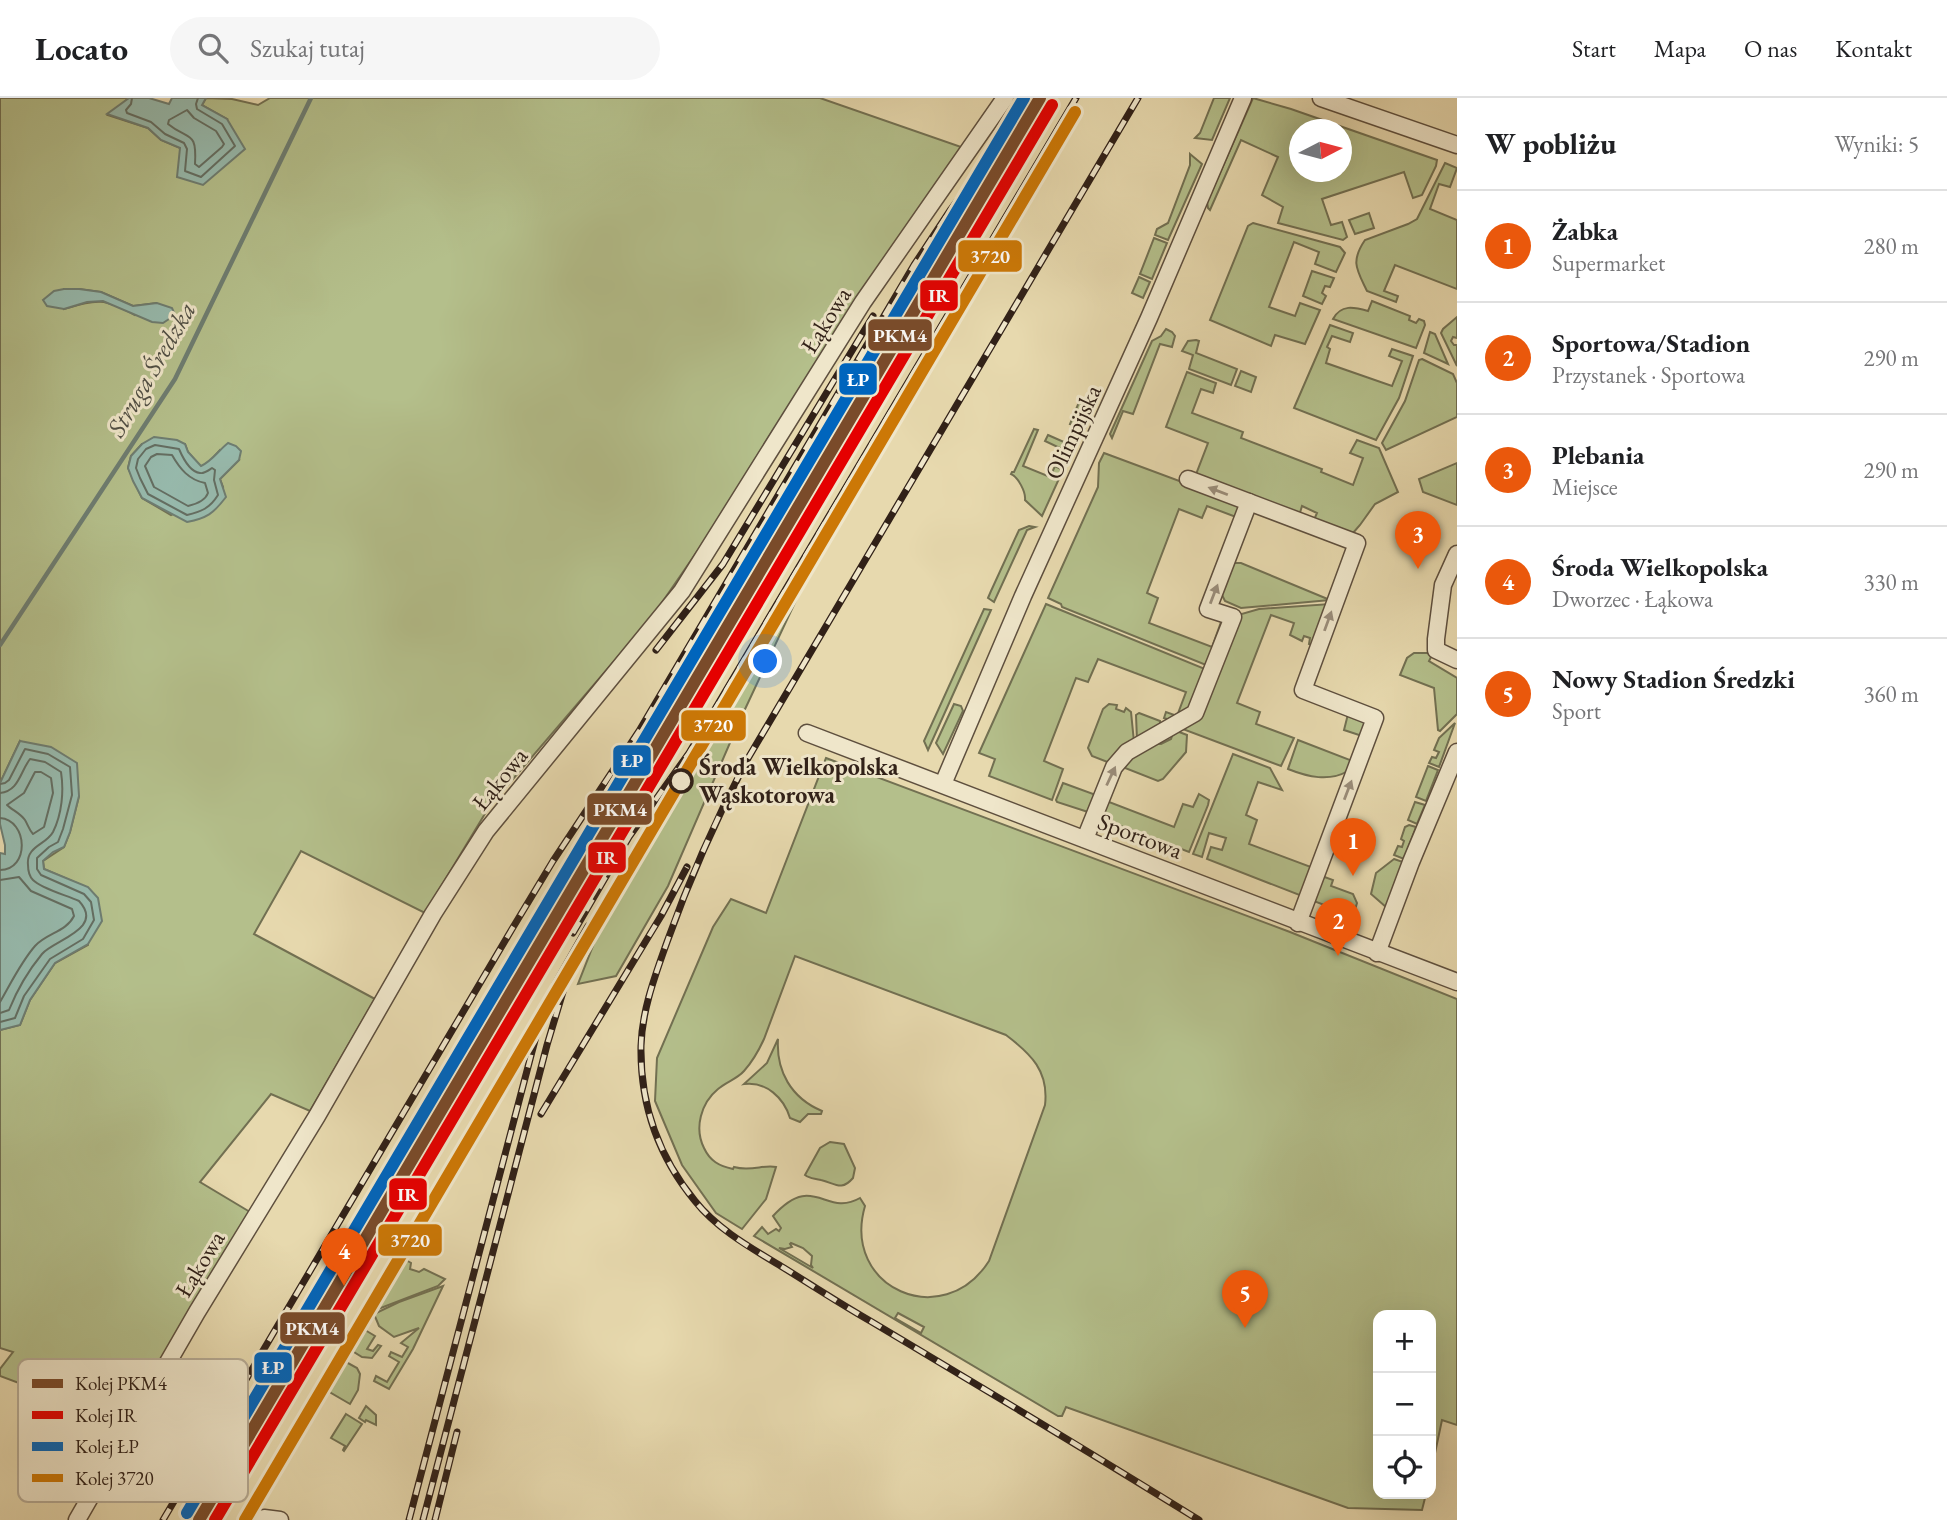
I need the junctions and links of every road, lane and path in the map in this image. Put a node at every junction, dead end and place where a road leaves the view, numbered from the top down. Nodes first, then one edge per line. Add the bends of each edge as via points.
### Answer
1 (1005, 98) edge
2 (1243, 98) edge
3 (1321, 98) edge
4 (1455, 139) edge
5 (1188, 479) dead end
6 (1249, 502) junction
7 (1457, 554) edge
8 (1457, 660) edge
9 (807, 733) dead end
10 (1457, 752) edge
11 (943, 784) junction
12 (1085, 839) junction
13 (1298, 923) junction
14 (1377, 953) junction
15 (1457, 982) edge
16 (170, 1359) edge
17 (86, 1502) edge
18 (76, 1520) edge
19 (258, 1520) edge
20 (280, 1520) edge

1 - 16 street, Łąkowa via 863,302 682,591 486,831
2 - 11 street, Olimpijska
3 - 4 street
6 -> 5 street
12 -> 6 street via 1114,767 1127,752 1195,713 1233,617 1208,608
13 -> 6 street via 1375,718 1303,690 1357,543
7 - 8 street via 1443,585 1436,639 1436,650
9 - 11 street, Sportowa
10 - 14 street
11 - 12 street, Sportowa
12 - 13 street, Sportowa
13 - 14 street, Sportowa
14 - 15 street, Sportowa
17 - 18 street, Łąkowa
19 - 20 street

